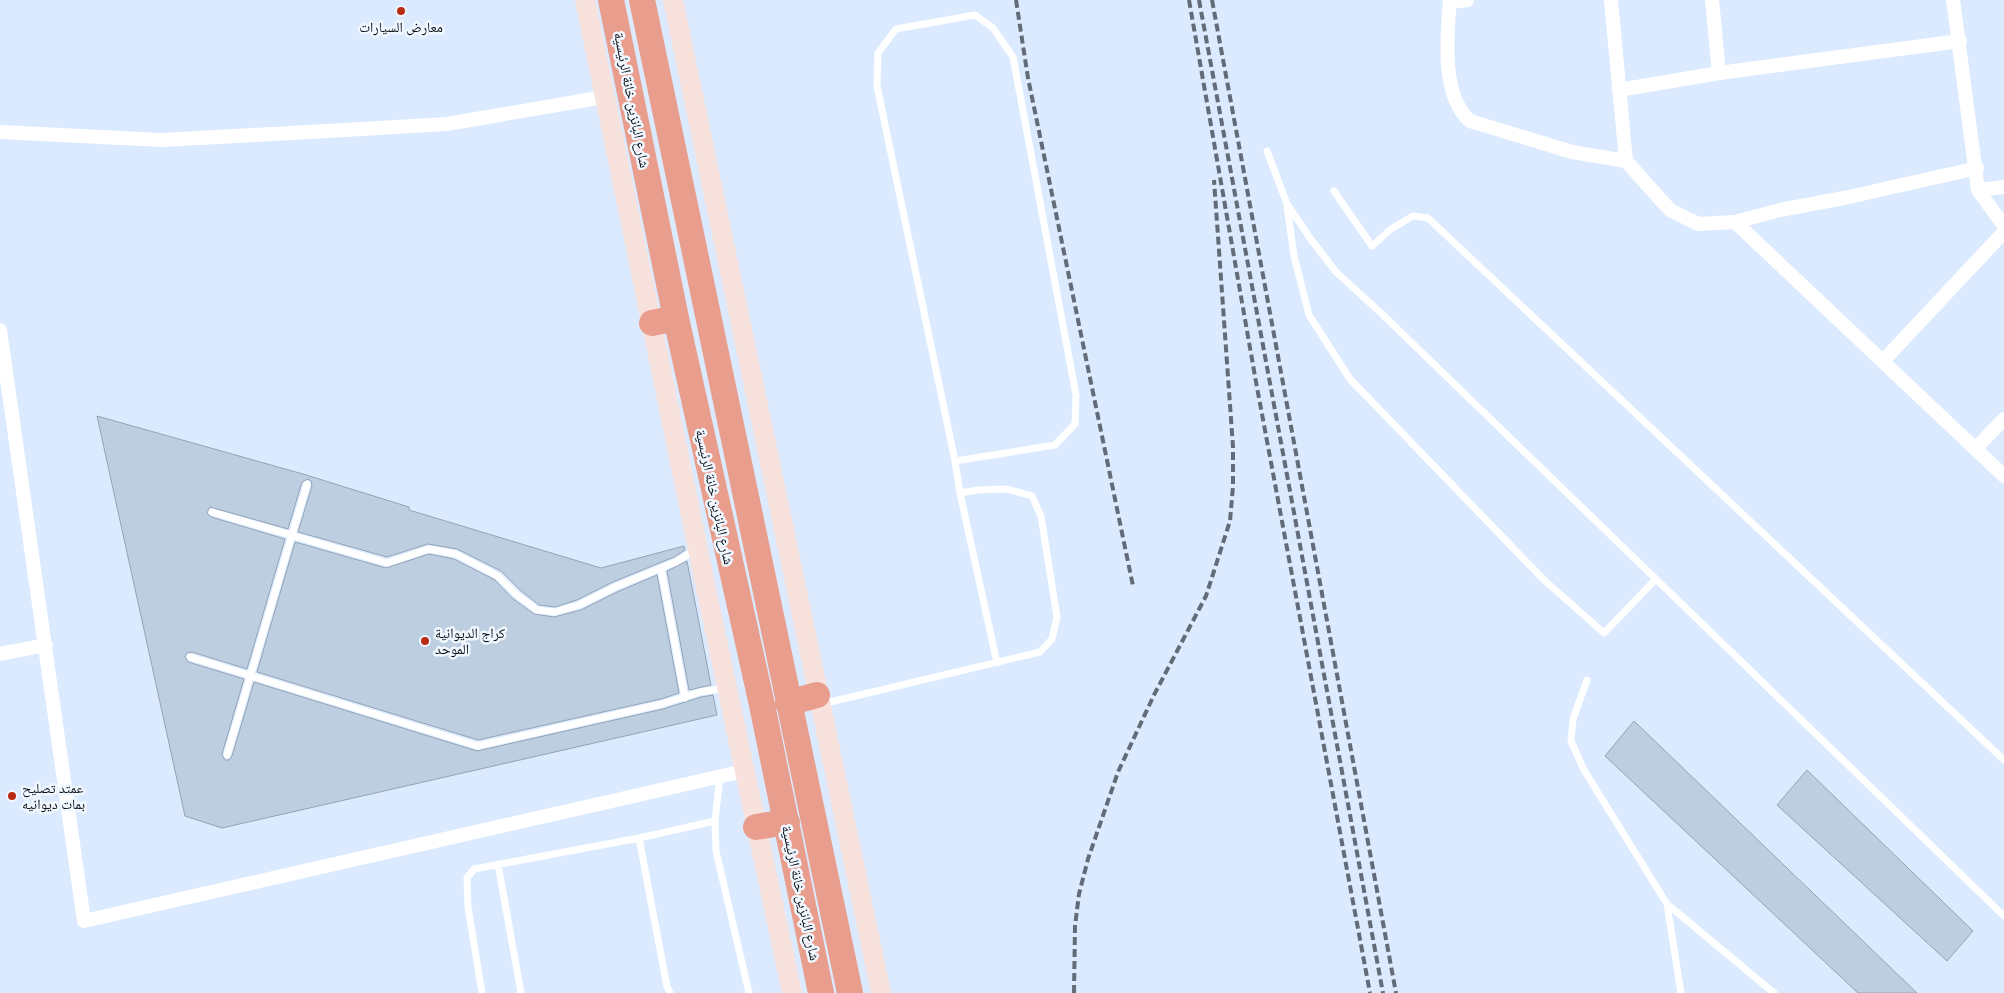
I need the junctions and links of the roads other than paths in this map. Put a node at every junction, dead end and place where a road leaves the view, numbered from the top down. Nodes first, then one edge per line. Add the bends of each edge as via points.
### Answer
1 (585, 0) edge
2 (612, 0) edge
3 (642, 0) edge
4 (673, 0) edge
5 (1467, 0) edge
6 (1611, 0) edge
7 (1712, 0) edge
8 (1953, 0) edge
9 (1450, 1) edge
10 (1960, 41) junction
11 (1719, 73) junction
12 (1619, 90) junction
13 (604, 97) junction
14 (0, 132) edge
15 (1267, 151) dead end
16 (1626, 161) junction
17 (1977, 168) junction
18 (2004, 187) edge
19 (1978, 190) junction
20 (1334, 191) dead end
21 (1287, 204) junction
22 (1735, 222) junction
23 (2004, 226) edge
24 (2004, 232) edge
25 (664, 321) junction
26 (0, 330) edge
27 (1883, 362) junction
28 (2004, 419) edge
29 (1975, 449) junction
30 (955, 461) junction
31 (2004, 476) edge
32 (307, 484) dead end
33 (960, 493) junction
34 (212, 512) dead end
35 (292, 535) junction
36 (698, 548) junction
37 (661, 568) junction
38 (1656, 579) junction
39 (46, 646) junction
40 (0, 654) edge
41 (190, 657) dead end
42 (997, 663) junction
43 (250, 675) junction
44 (1587, 680) dead end
45 (726, 688) junction
46 (685, 698) junction
47 (818, 700) junction
48 (788, 703) junction
49 (227, 754) dead end
50 (2004, 760) edge
51 (744, 771) junction
52 (720, 776) junction
53 (716, 820) junction
54 (787, 822) junction
55 (756, 827) junction
56 (639, 838) junction
57 (498, 864) junction
58 (1667, 904) junction
59 (2004, 916) edge
60 (482, 993) edge
61 (521, 993) edge
62 (670, 993) edge
63 (749, 993) edge
64 (792, 993) edge
65 (822, 993) edge
66 (850, 993) edge
67 (881, 993) edge
68 (1681, 993) edge
69 (1774, 993) edge

1 - 13 main road
2 - 25 highway, شارع البانزين خانة الرئيسية
3 - 48 highway, شارع البانزين خانة الرئيسية
4 - 47 main road
5 - 9 street
6 - 12 street
7 - 11 street
8 - 10 street
9 - 16 street via 1450,86 1462,114 1470,120 1572,152
10 - 11 street
10 - 17 street
11 - 12 street
12 - 16 street
13 - 14 street via 447,124 328,132 161,140
13 - 25 main road
15 - 21 lane
16 - 22 street via 1670,210 1698,224
17 - 19 street
17 - 22 street
18 - 19 street
19 - 23 street
20 - 50 lane via 1372,246 1413,216 1428,218
21 - 38 lane via 1336,272
21 - 38 lane via 1294,256 1309,315 1350,379 1542,579 1604,633
22 - 27 street
24 - 27 street
25 - 36 main road
25 - 54 highway, شارع البانزين خانة الرئيسية
26 - 39 street
27 - 29 street
28 - 29 street
29 - 31 street
30 - 30 lane via 877,86 878,52 896,29 975,15 993,28 1013,57 1076,395 1075,424 1055,445
30 - 33 lane
32 - 35 lane
33 - 42 lane
33 - 42 lane via 1008,489 1032,496 1041,516 1057,617 1052,639 1040,652
34 - 35 lane
35 - 37 lane via 387,563 429,549 456,554 498,576 537,610 555,612 580,606
35 - 43 lane
36 - 37 lane
36 - 45 main road
37 - 46 lane
38 - 59 lane
39 - 40 street
39 - 52 street via 84,921
41 - 43 lane
42 - 47 lane
43 - 46 lane via 478,746
43 - 49 lane
44 - 58 lane via 1573,719 1571,741 1584,770
45 - 46 lane
45 - 51 main road
47 - 48 highway
47 - 67 main road
48 - 66 highway, شارع البانزين خانة الرئيسية
51 - 52 street
51 - 55 main road
52 - 53 lane
53 - 56 lane
53 - 63 lane via 716,851
54 - 55 highway
54 - 65 highway, شارع البانزين خانة الرئيسية
55 - 64 main road
56 - 57 lane
56 - 62 lane
57 - 60 lane via 474,869 467,878 468,906
57 - 61 lane
58 - 68 lane
58 - 69 lane

